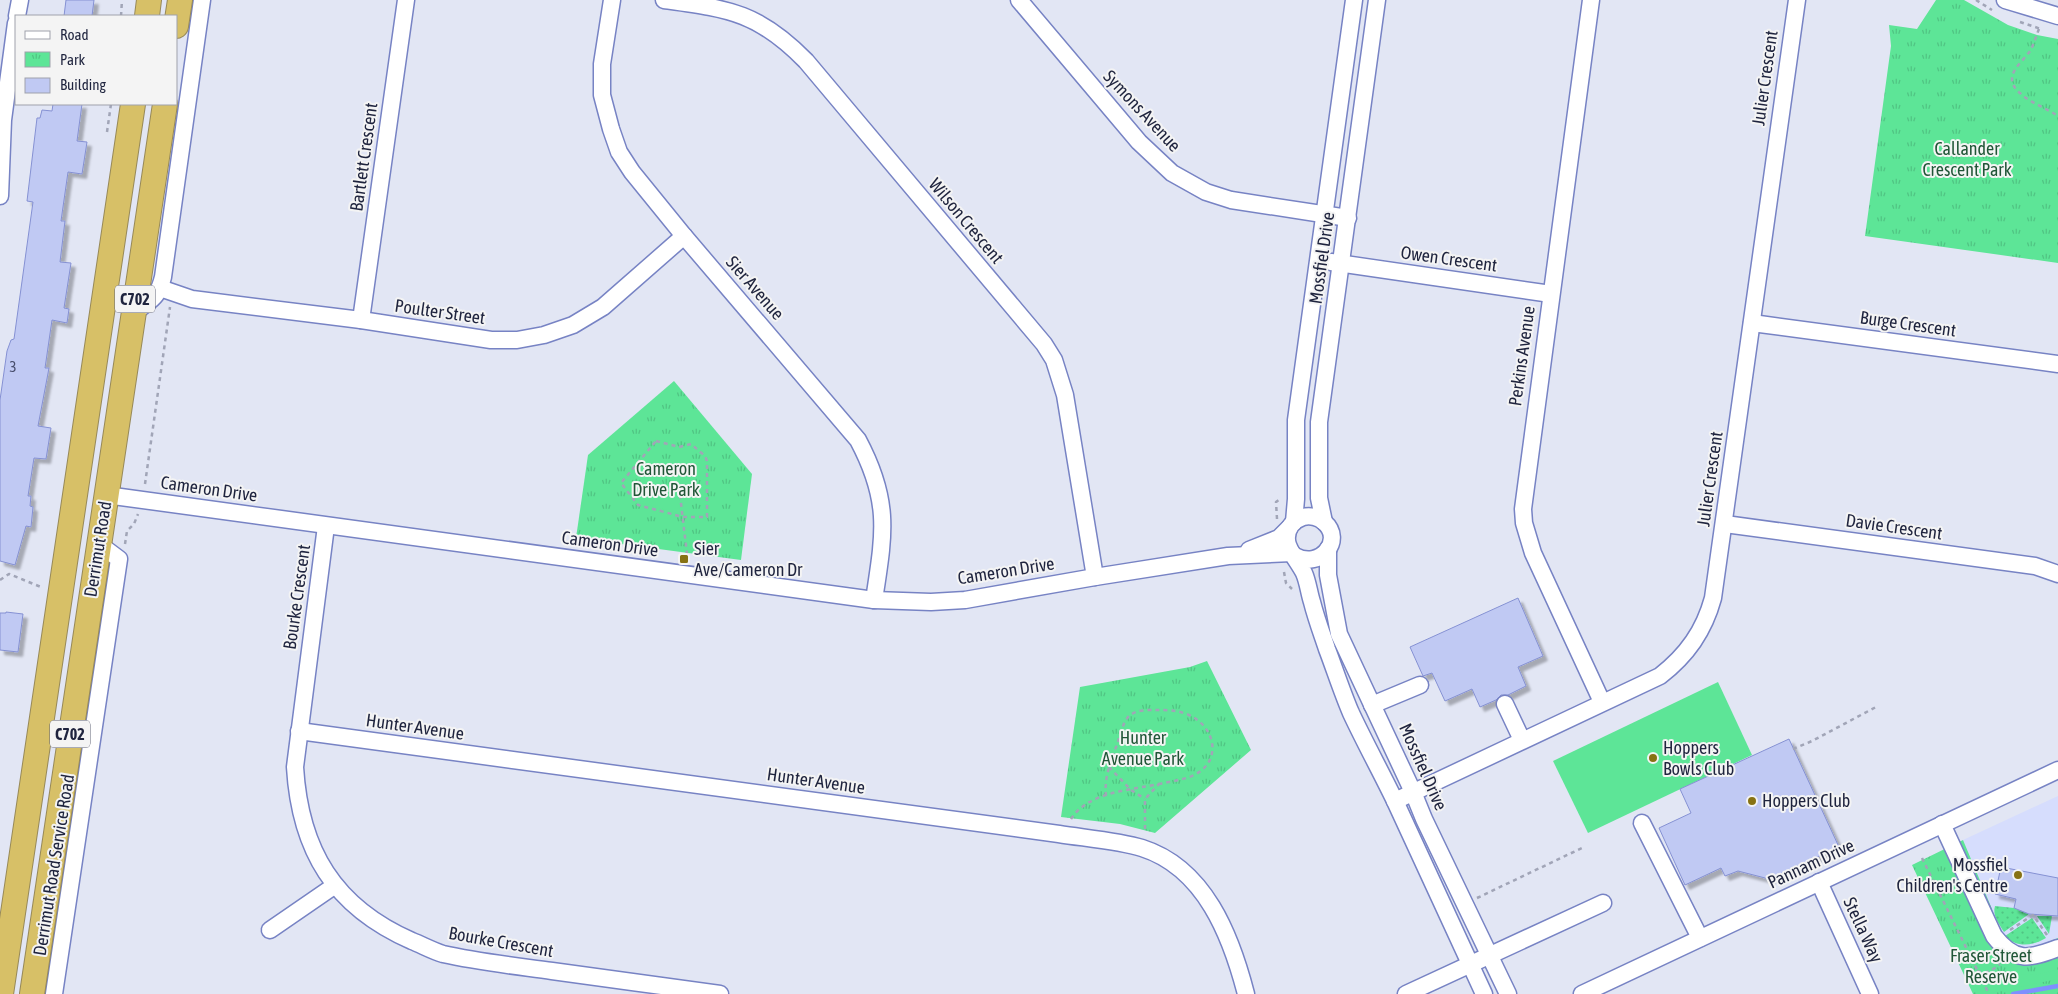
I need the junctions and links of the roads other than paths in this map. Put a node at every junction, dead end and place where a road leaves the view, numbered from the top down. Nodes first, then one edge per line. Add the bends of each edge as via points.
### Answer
1 (20, 0) edge
2 (149, 0) edge
3 (180, 0) edge
4 (202, 0) edge
5 (406, 0) edge
6 (612, 0) edge
7 (664, 0) edge
8 (1019, 0) edge
9 (1354, 0) edge
10 (1377, 0) edge
11 (1591, 0) edge
12 (1797, 0) edge
13 (2004, 0) edge
14 (17, 15) edge
15 (147, 15) edge
16 (178, 15) edge
17 (2058, 16) edge
18 (15, 27) edge
19 (5, 71) edge
20 (134, 105) edge
21 (165, 105) edge
22 (0, 196) edge
23 (1324, 213) junction
24 (1348, 218) junction
25 (684, 236) junction
26 (1319, 260) junction
27 (1342, 264) junction
28 (167, 291) junction
29 (1551, 294) junction
30 (133, 314) junction
31 (361, 320) junction
32 (1752, 323) junction
33 (2058, 364) edge
34 (94, 368) junction
35 (75, 491) junction
36 (106, 494) junction
37 (1324, 522) junction
38 (1724, 524) junction
39 (1291, 525) junction
40 (326, 526) junction
41 (99, 544) junction
42 (1328, 549) junction
43 (1293, 554) junction
44 (1228, 556) junction
45 (64, 564) junction
46 (2058, 574) edge
47 (1095, 577) junction
48 (874, 600) junction
49 (1420, 685) dead end
50 (1602, 702) junction
51 (1504, 704) dead end
52 (1372, 705) junction
53 (299, 731) junction
54 (1522, 740) junction
55 (2058, 770) edge
56 (1413, 792) junction
57 (1394, 801) junction
58 (1642, 823) dead end
59 (1942, 824) junction
60 (1819, 882) junction
61 (334, 886) junction
62 (1603, 903) dead end
63 (270, 930) dead end
64 (1700, 938) junction
65 (2055, 944) edge
66 (1489, 954) junction
67 (1470, 964) junction
68 (2, 969) edge
69 (33, 984) edge
70 (666, 990) edge
71 (1, 994) edge
72 (54, 994) edge
73 (720, 994) edge
74 (1246, 994) edge
75 (1406, 994) edge
76 (1484, 994) edge
77 (1508, 994) edge
78 (1582, 994) edge
79 (1870, 994) edge

1 - 14 street
2 - 15 highway
3 - 16 highway
4 - 28 street
5 - 31 street, Bartlett Crescent
6 - 25 street, Sier Avenue via 602,64 602,95 611,129 619,152 632,172
7 - 47 street, Wilson Crescent via 718,8 744,16 787,42 1044,344 1054,360 1065,395
8 - 23 street, Symons Avenue via 1139,142 1172,172 1206,192 1231,200
9 - 23 street, Mossfiel Drive
10 - 24 street, Mossfiel Drive
11 - 29 street, Perkins Avenue
12 - 32 street, Julier Crescent
13 - 17 street
18 - 19 street
19 - 22 street
20 - 34 highway, Derrimut Road / C702
21 - 30 highway, Derrimut Road / C702
23 - 24 street, Symons Avenue
23 - 26 street, Mossfiel Drive
24 - 27 street, Mossfiel Drive
25 - 31 street, Poulter Street via 603,307 573,325 544,334 517,340 491,340
25 - 48 street, Sier Avenue via 858,440 878,484 883,511
26 - 27 street, Owen Crescent
26 - 39 street, Mossfiel Drive via 1296,420 1296,500
27 - 29 street, Owen Crescent
27 - 37 street, Mossfiel Drive via 1320,422 1319,498
28 - 30 street
28 - 31 street, Poulter Street via 192,299
29 - 50 street, Perkins Avenue via 1525,490 1524,523 1533,552
30 - 34 highway via 122,332 115,362 109,369
30 - 36 highway, Derrimut Road / C702
32 - 33 street, Burge Crescent
32 - 38 street, Julier Crescent
34 - 35 highway, Derrimut Road / C702
35 - 36 highway
35 - 45 highway, Derrimut Road / C702
36 - 40 street, Cameron Drive
36 - 41 highway, Derrimut Road / C702
37 - 39 street via 1309,516
37 - 42 street via 1331,535
38 - 46 street, Davie Crescent via 2035,566
38 - 50 street, Julier Crescent via 1714,598 1700,633 1674,665 1660,676
39 - 43 street via 1287,541
39 - 44 street, Cameron Drive via 1279,538
40 - 48 street, Cameron Drive
40 - 53 street, Bourke Crescent
41 - 45 highway via 80,549
41 - 69 highway, Derrimut Road / C702
41 - 72 street, Derrimut Road Service Road via 119,559
42 - 43 street via 1317,559 1302,560
42 - 52 street, Mossfiel Drive via 1328,575 1339,634
43 - 44 street, Cameron Drive
43 - 57 street via 1304,574 1317,621 1350,711
44 - 47 street, Cameron Drive
45 - 68 highway, Derrimut Road / C702
47 - 48 street, Cameron Drive via 965,600
49 - 52 street
50 - 54 street, Julier Crescent
51 - 54 street
52 - 56 street, Mossfiel Drive
53 - 61 street, Bourke Crescent via 296,792 305,830
53 - 74 street, Hunter Avenue via 1142,848 1178,867 1207,900 1220,920 1237,959
54 - 56 street, Julier Crescent
55 - 59 street, Pannam Drive
56 - 57 street, Julier Crescent
56 - 66 street, Mossfiel Drive
57 - 67 street
58 - 64 street
59 - 60 street, Pannam Drive
59 - 65 street via 1995,938 2014,954 2035,957
60 - 64 street, Pannam Drive
60 - 79 street, Stella Way
61 - 63 street
61 - 70 street, Bourke Crescent via 366,917 441,953
62 - 66 street
64 - 78 street, Pannam Drive
66 - 67 street
66 - 77 street, Mossfiel Drive
67 - 75 street
67 - 76 street
68 - 69 highway
68 - 71 highway, Derrimut Road / C702
70 - 73 street, Bourke Crescent

